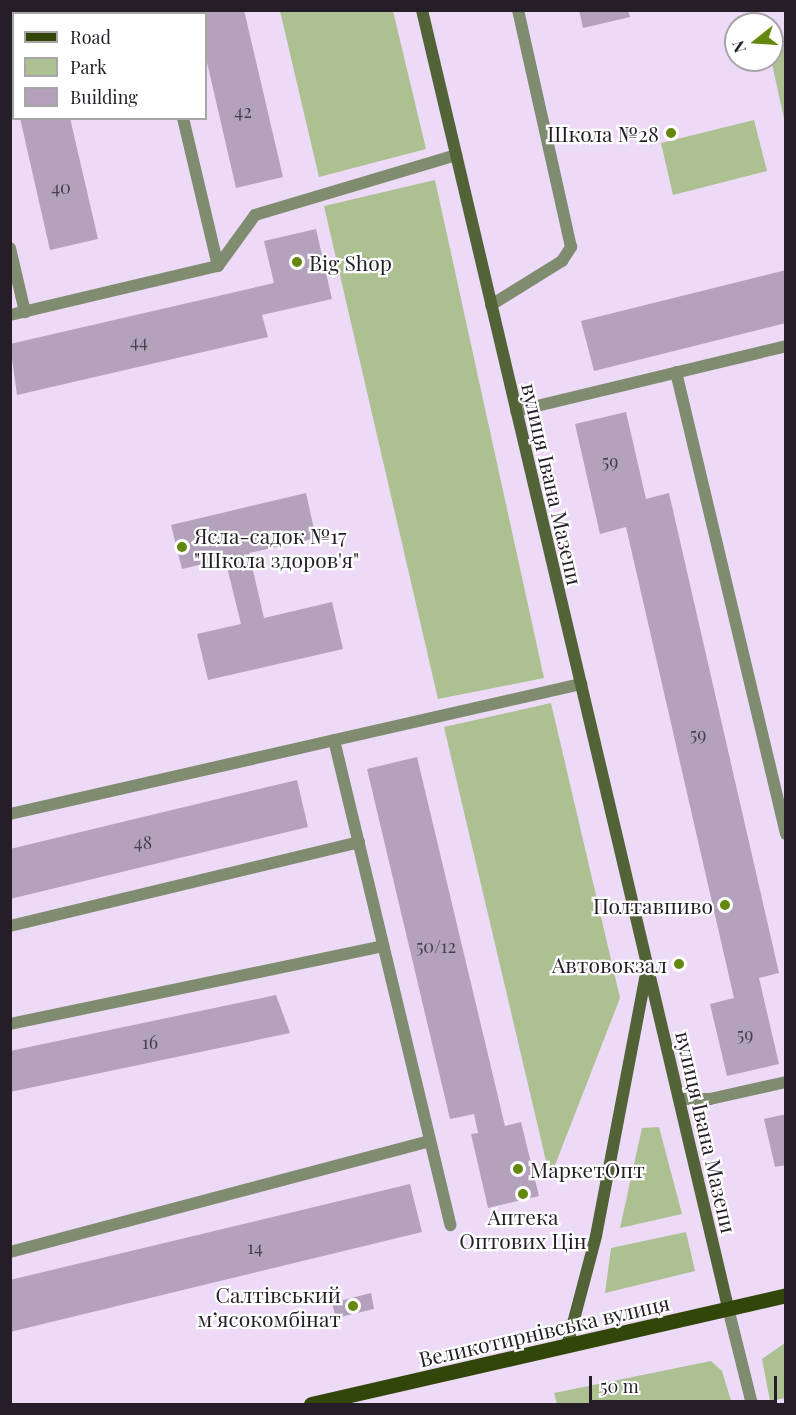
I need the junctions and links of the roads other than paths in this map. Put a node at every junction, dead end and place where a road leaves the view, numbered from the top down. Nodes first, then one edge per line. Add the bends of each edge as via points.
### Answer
1 (422, 10) edge
2 (518, 10) edge
3 (183, 120) edge
4 (456, 155) junction
5 (10, 248) edge
6 (218, 266) junction
7 (491, 305) junction
8 (25, 312) junction
9 (10, 315) edge
10 (786, 346) edge
11 (676, 372) junction
12 (516, 411) junction
13 (581, 684) junction
14 (334, 740) junction
15 (10, 814) edge
16 (786, 834) edge
17 (358, 842) junction
18 (10, 926) edge
19 (383, 946) junction
20 (648, 966) junction
21 (10, 1024) edge
22 (786, 1082) edge
23 (680, 1099) junction
24 (427, 1142) junction
25 (450, 1225) dead end
26 (10, 1252) edge
27 (786, 1295) edge
28 (728, 1308) junction
29 (567, 1346) junction
30 (311, 1404) edge
31 (752, 1404) edge

1 - 4 main road, вулиця Івана Мазепи
2 - 7 lane via 571,247 562,261
3 - 6 lane
4 - 6 lane via 255,214
4 - 7 main road, вулиця Івана Мазепи
5 - 8 lane
6 - 8 lane
7 - 12 main road, вулиця Івана Мазепи
8 - 9 lane
10 - 11 lane
11 - 12 lane
11 - 16 lane
12 - 13 main road, вулиця Івана Мазепи
13 - 14 lane
13 - 20 main road, вулиця Івана Мазепи
14 - 15 lane
14 - 17 lane
17 - 18 lane
17 - 19 lane
19 - 21 lane
19 - 24 lane
20 - 23 main road, вулиця Івана Мазепи
20 - 29 main road, вулиця Івана Мазепи via 596,1236
22 - 23 lane via 710,1099
23 - 28 main road, вулиця Івана Мазепи
24 - 25 lane
24 - 26 lane
27 - 28 main road, Великотирнівська вулиця
28 - 29 main road, Великотирнівська вулиця
28 - 31 lane
29 - 30 main road, Великотирнівська вулиця

